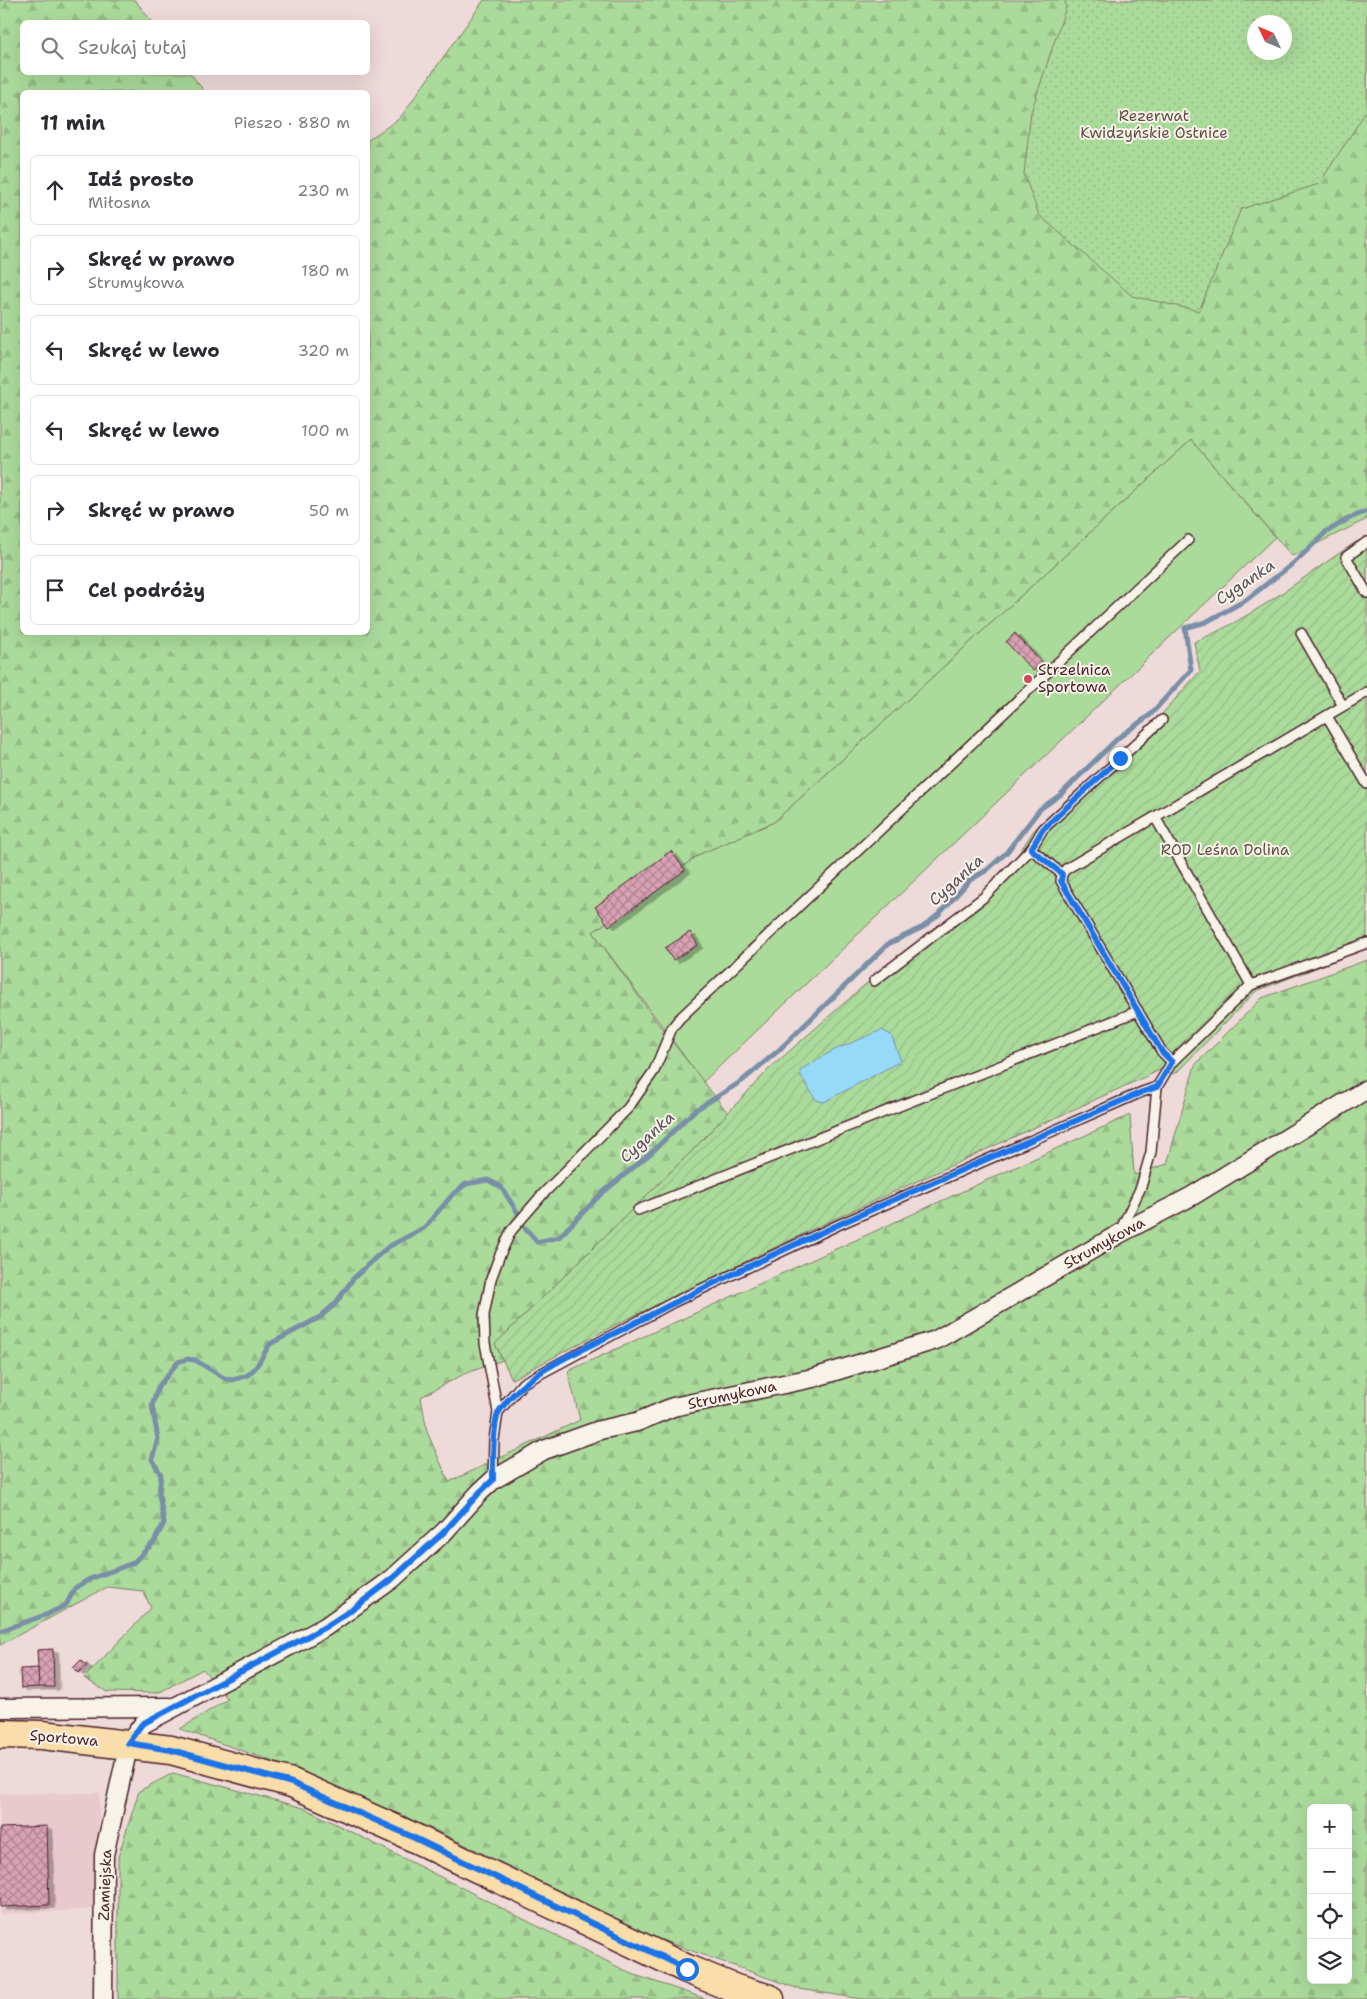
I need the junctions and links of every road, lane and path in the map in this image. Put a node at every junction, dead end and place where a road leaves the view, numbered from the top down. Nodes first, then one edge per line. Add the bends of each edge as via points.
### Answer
1 (1188, 540) dead end
2 (1367, 542) edge
3 (1367, 593) edge
4 (1301, 633) dead end
5 (1367, 692) edge
6 (1343, 706) junction
7 (1327, 716) junction
8 (1162, 720) dead end
9 (1367, 784) edge
10 (1155, 817) junction
11 (1031, 849) junction
12 (1062, 874) junction
13 (1367, 942) edge
14 (874, 981) dead end
15 (1250, 985) junction
16 (1138, 1011) junction
17 (1172, 1062) junction
18 (1157, 1087) junction
19 (1367, 1089) edge
20 (638, 1210) dead end
21 (1119, 1234) junction
22 (498, 1412) junction
23 (493, 1480) junction
24 (173, 1707) junction
25 (0, 1708) edge
26 (0, 1734) edge
27 (128, 1743) junction
28 (103, 1999) edge
29 (770, 1999) edge

1 - 22 lane via 679,1018 654,1071 628,1108 542,1195 511,1231 499,1257 484,1315 485,1343
2 - 3 lane via 1346,557
4 - 6 lane
5 - 6 lane
6 - 7 lane
7 - 9 lane
7 - 10 lane
8 - 11 lane via 1043,829
10 - 12 lane
10 - 15 lane
11 - 12 lane
11 - 14 lane via 984,897
12 - 16 lane via 1061,881
13 - 15 lane
15 - 17 lane
16 - 17 lane via 1162,1052
16 - 20 lane
17 - 18 lane
18 - 21 lane via 1151,1152 1141,1187
18 - 22 lane via 838,1225 674,1302 523,1383
19 - 21 street, Strumykowa via 1192,1196
21 - 23 street, Strumykowa via 936,1340 813,1378 673,1407 637,1422 600,1430 544,1450
22 - 23 lane
23 - 24 street, Strumykowa via 418,1556 353,1609
24 - 25 street
24 - 27 street, Strumykowa via 142,1724
26 - 27 main road, Sportowa
27 - 28 street, Zamiejska via 104,1855
27 - 29 main road, Sportowa via 171,1750 292,1783 679,1965

